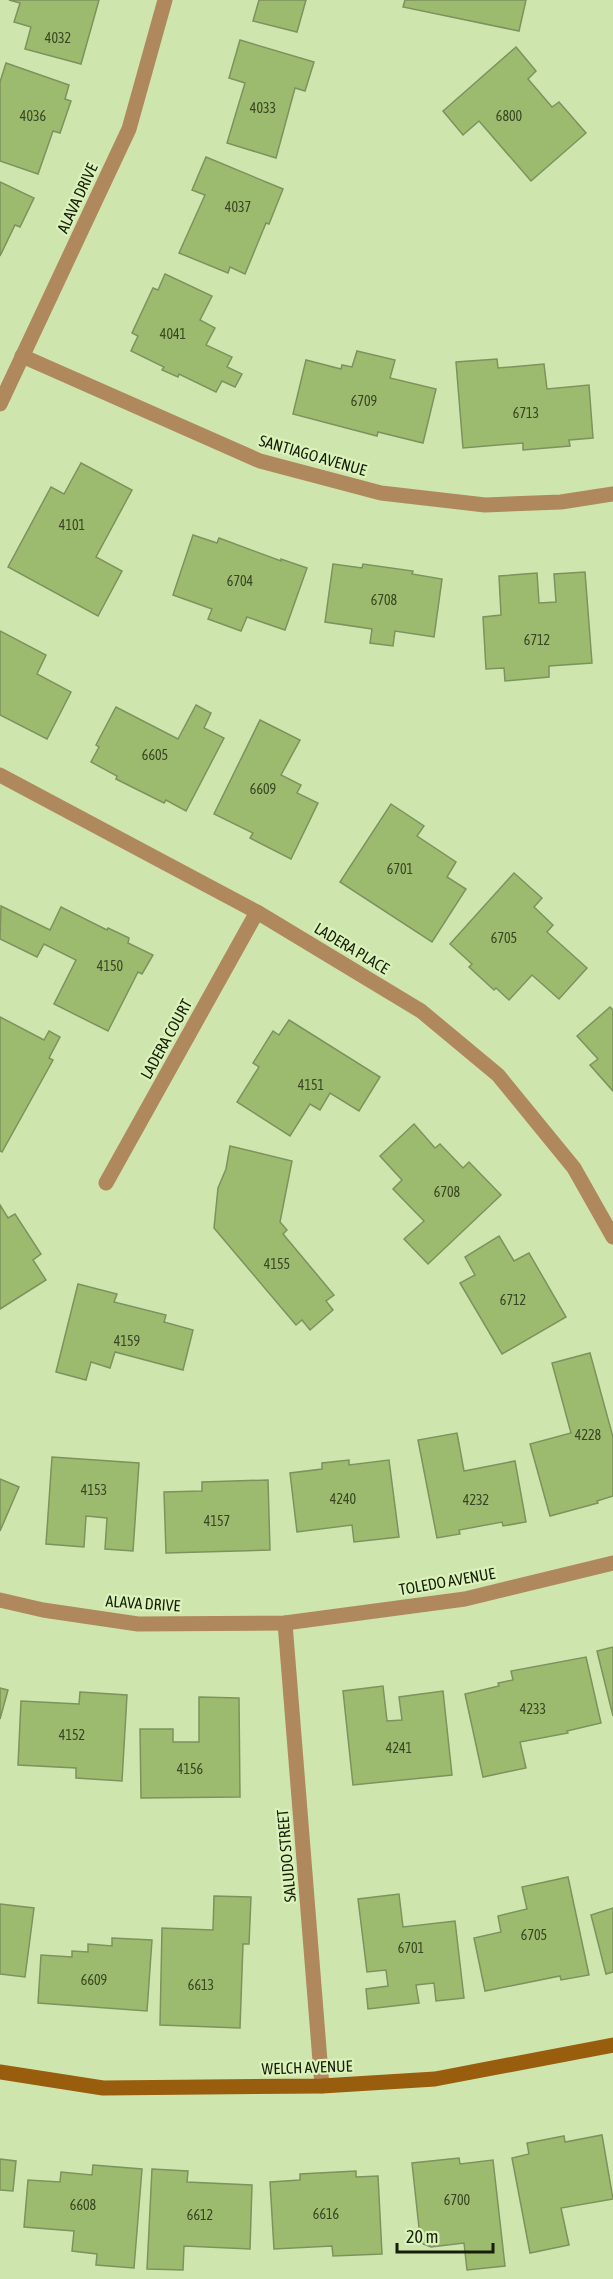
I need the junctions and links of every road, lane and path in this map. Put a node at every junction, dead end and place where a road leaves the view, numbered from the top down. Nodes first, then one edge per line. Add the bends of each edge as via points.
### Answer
1 (165, 0) edge
2 (22, 356) junction
3 (0, 404) edge
4 (613, 495) edge
5 (0, 775) edge
6 (257, 912) junction
7 (106, 1183) dead end
8 (613, 1237) edge
9 (613, 1563) edge
10 (0, 1600) edge
11 (285, 1623) junction
12 (613, 2044) edge
13 (0, 2072) edge
14 (322, 2086) junction

1 - 2 street, ALAVA DRIVE via 129,129
2 - 3 street, ALAVA DRIVE
2 - 4 street, SANTIAGO AVENUE via 260,461 381,493 486,505
5 - 6 street, LADERA PLACE
6 - 7 street, LADERA COURT
6 - 8 street, LADERA PLACE via 421,1011 498,1075 574,1168
9 - 11 street, TOLEDO AVENUE via 465,1599
10 - 11 street, ALAVA DRIVE via 138,1624
11 - 14 street, SALUDO STREET
12 - 14 street, WELCH AVENUE via 435,2079
13 - 14 street, WELCH AVENUE via 103,2088

